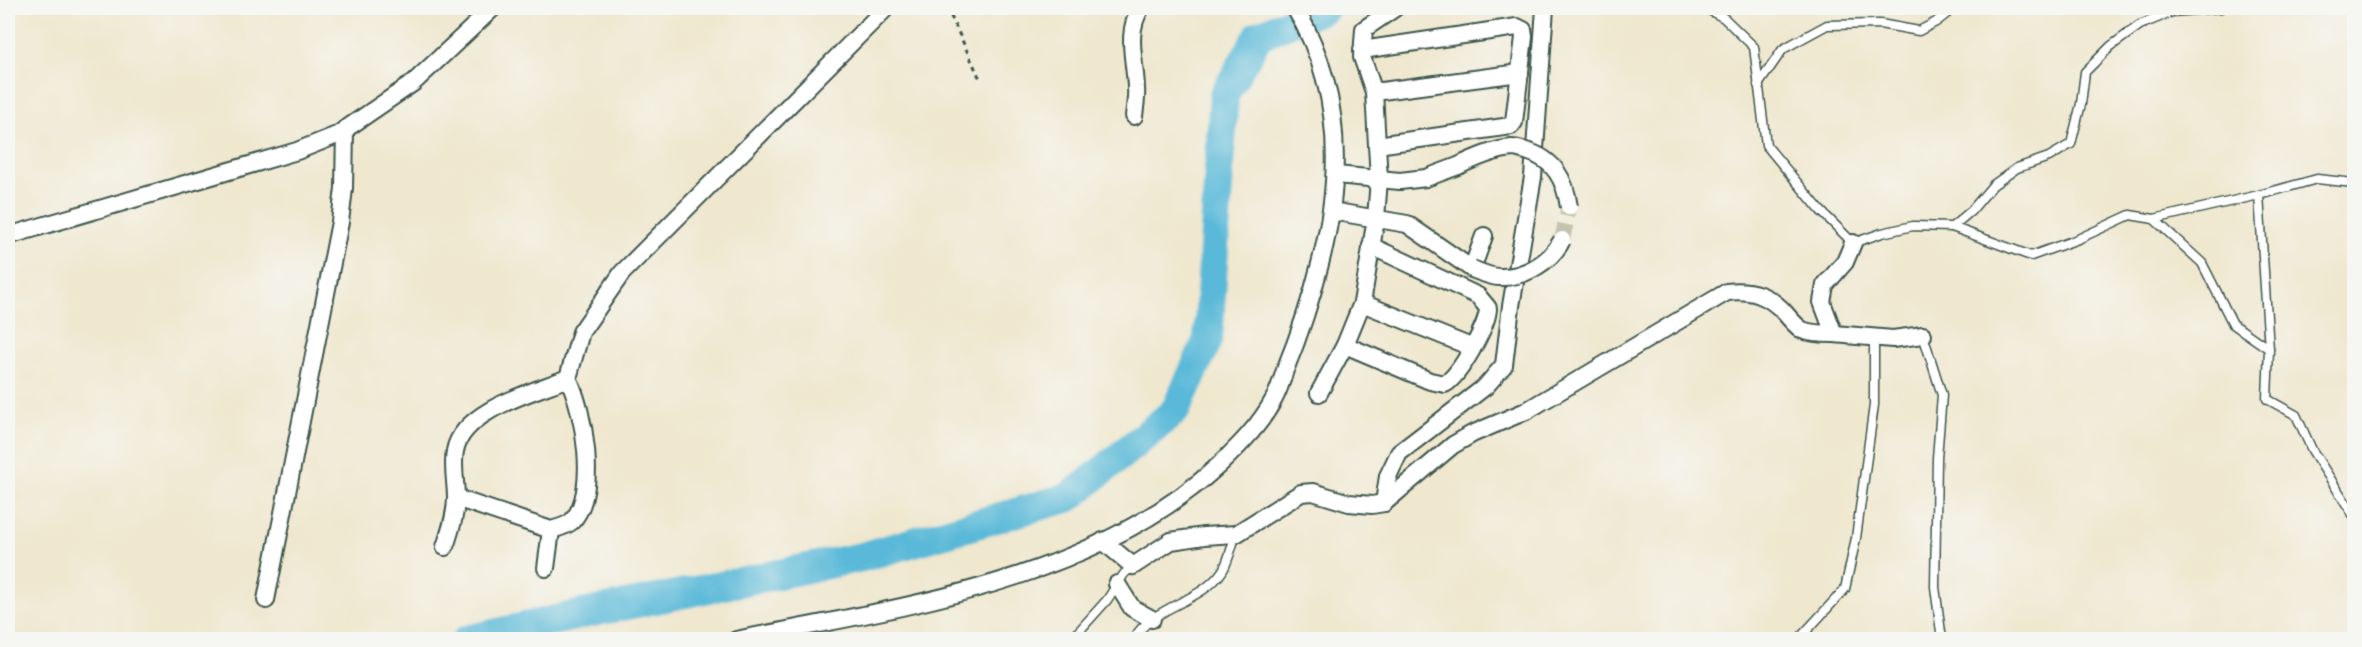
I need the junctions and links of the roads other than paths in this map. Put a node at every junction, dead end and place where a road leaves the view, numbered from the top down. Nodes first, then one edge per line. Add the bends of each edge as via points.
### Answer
1 (493, 8) edge
2 (886, 8) edge
3 (1141, 8) edge
4 (1295, 8) edge
5 (1395, 8) edge
6 (1545, 8) edge
7 (1706, 8) edge
8 (1954, 8) edge
9 (2222, 8) edge
10 (1362, 50) junction
11 (1520, 73) junction
12 (1758, 85) junction
13 (1374, 92) junction
14 (1134, 117) dead end
15 (345, 129) junction
16 (1377, 145) junction
17 (1336, 175) junction
18 (1379, 179) junction
19 (2355, 183) edge
20 (2259, 195) junction
21 (1569, 207) tunnel mouth
22 (1331, 211) junction
23 (1376, 218) junction
24 (2154, 219) junction
25 (1952, 227) junction
26 (1484, 236) dead end
27 (8, 237) edge
28 (1562, 240) tunnel mouth
29 (1853, 243) junction
30 (1371, 246) junction
31 (1472, 270) junction
32 (1362, 303) junction
33 (1834, 334) junction
34 (1923, 335) joint
35 (1874, 339) junction
36 (1345, 345) junction
37 (1471, 347) junction
38 (2269, 349) junction
39 (568, 378) junction
40 (1319, 393) dead end
41 (456, 498) junction
42 (1384, 503) junction
43 (2355, 516) edge
44 (551, 530) junction
45 (1236, 534) junction
46 (1103, 541) junction
47 (446, 548) dead end
48 (1133, 566) junction
49 (546, 568) dead end
50 (1117, 584) junction
51 (266, 600) dead end
52 (1152, 619) junction
53 (736, 639) edge
54 (1071, 639) edge
55 (1133, 639) edge
56 (1798, 639) edge
57 (1942, 639) edge

1 - 15 street via 413,83
2 - 39 street via 622,273 581,332
3 - 14 street via 1131,31 1137,89
4 - 17 street via 1323,72 1333,118
5 - 10 street via 1364,29
6 - 42 street via 1533,177 1504,365 1486,386 1399,453 1388,476
7 - 12 lane via 1724,18 1754,47
8 - 12 lane via 1919,31 1880,24 1827,25 1783,49
9 - 25 lane via 2172,12 2140,25 2111,46 2085,72 2071,144 2017,168 1993,185
10 - 11 street via 1517,27 1523,30 1524,37
10 - 13 street
11 - 13 street
11 - 16 street via 1514,122 1510,126
12 - 29 lane via 1766,145
13 - 16 street
15 - 27 street via 297,152
15 - 51 street via 340,222
16 - 18 street
17 - 18 street
17 - 22 street
18 - 21 street, bridge via 1400,182 1426,178 1484,154 1515,148 1540,155 1560,175
18 - 23 street
19 - 20 lane via 2317,179
20 - 24 lane
20 - 38 lane
22 - 23 street
22 - 46 street via 1329,232 1294,348 1274,398 1247,438 1179,498
23 - 30 street
23 - 31 street via 1407,224
24 - 25 lane via 2130,215 2031,256
24 - 38 lane via 2202,263 2233,324
25 - 29 lane via 1913,226
26 - 31 street
28 - 31 street, bridge via 1557,250 1525,274 1498,278
29 - 33 street via 1845,262 1825,285 1822,302
30 - 32 street
30 - 37 street via 1485,302 1488,315
32 - 36 street
32 - 37 street
33 - 35 street
33 - 42 street via 1799,329 1771,300 1759,294 1744,290 1727,292 1526,411 1472,434
34 - 35 street
34 - 57 lane via 1942,395 1935,587
35 - 56 lane via 1874,405 1845,590
36 - 37 street via 1439,384 1454,376
36 - 40 street
38 - 43 lane via 2267,399 2296,415 2312,450
39 - 41 street via 487,411 465,429 455,450
39 - 44 street via 584,423 586,487 582,505 572,521
41 - 44 street
41 - 47 street
42 - 45 street via 1349,503 1314,492 1300,493
44 - 49 street
45 - 48 street via 1171,541
45 - 52 lane via 1223,570 1216,578
46 - 48 street
46 - 53 street via 988,584 909,605
48 - 50 lane
50 - 52 street via 1132,608
50 - 54 lane
52 - 55 lane

